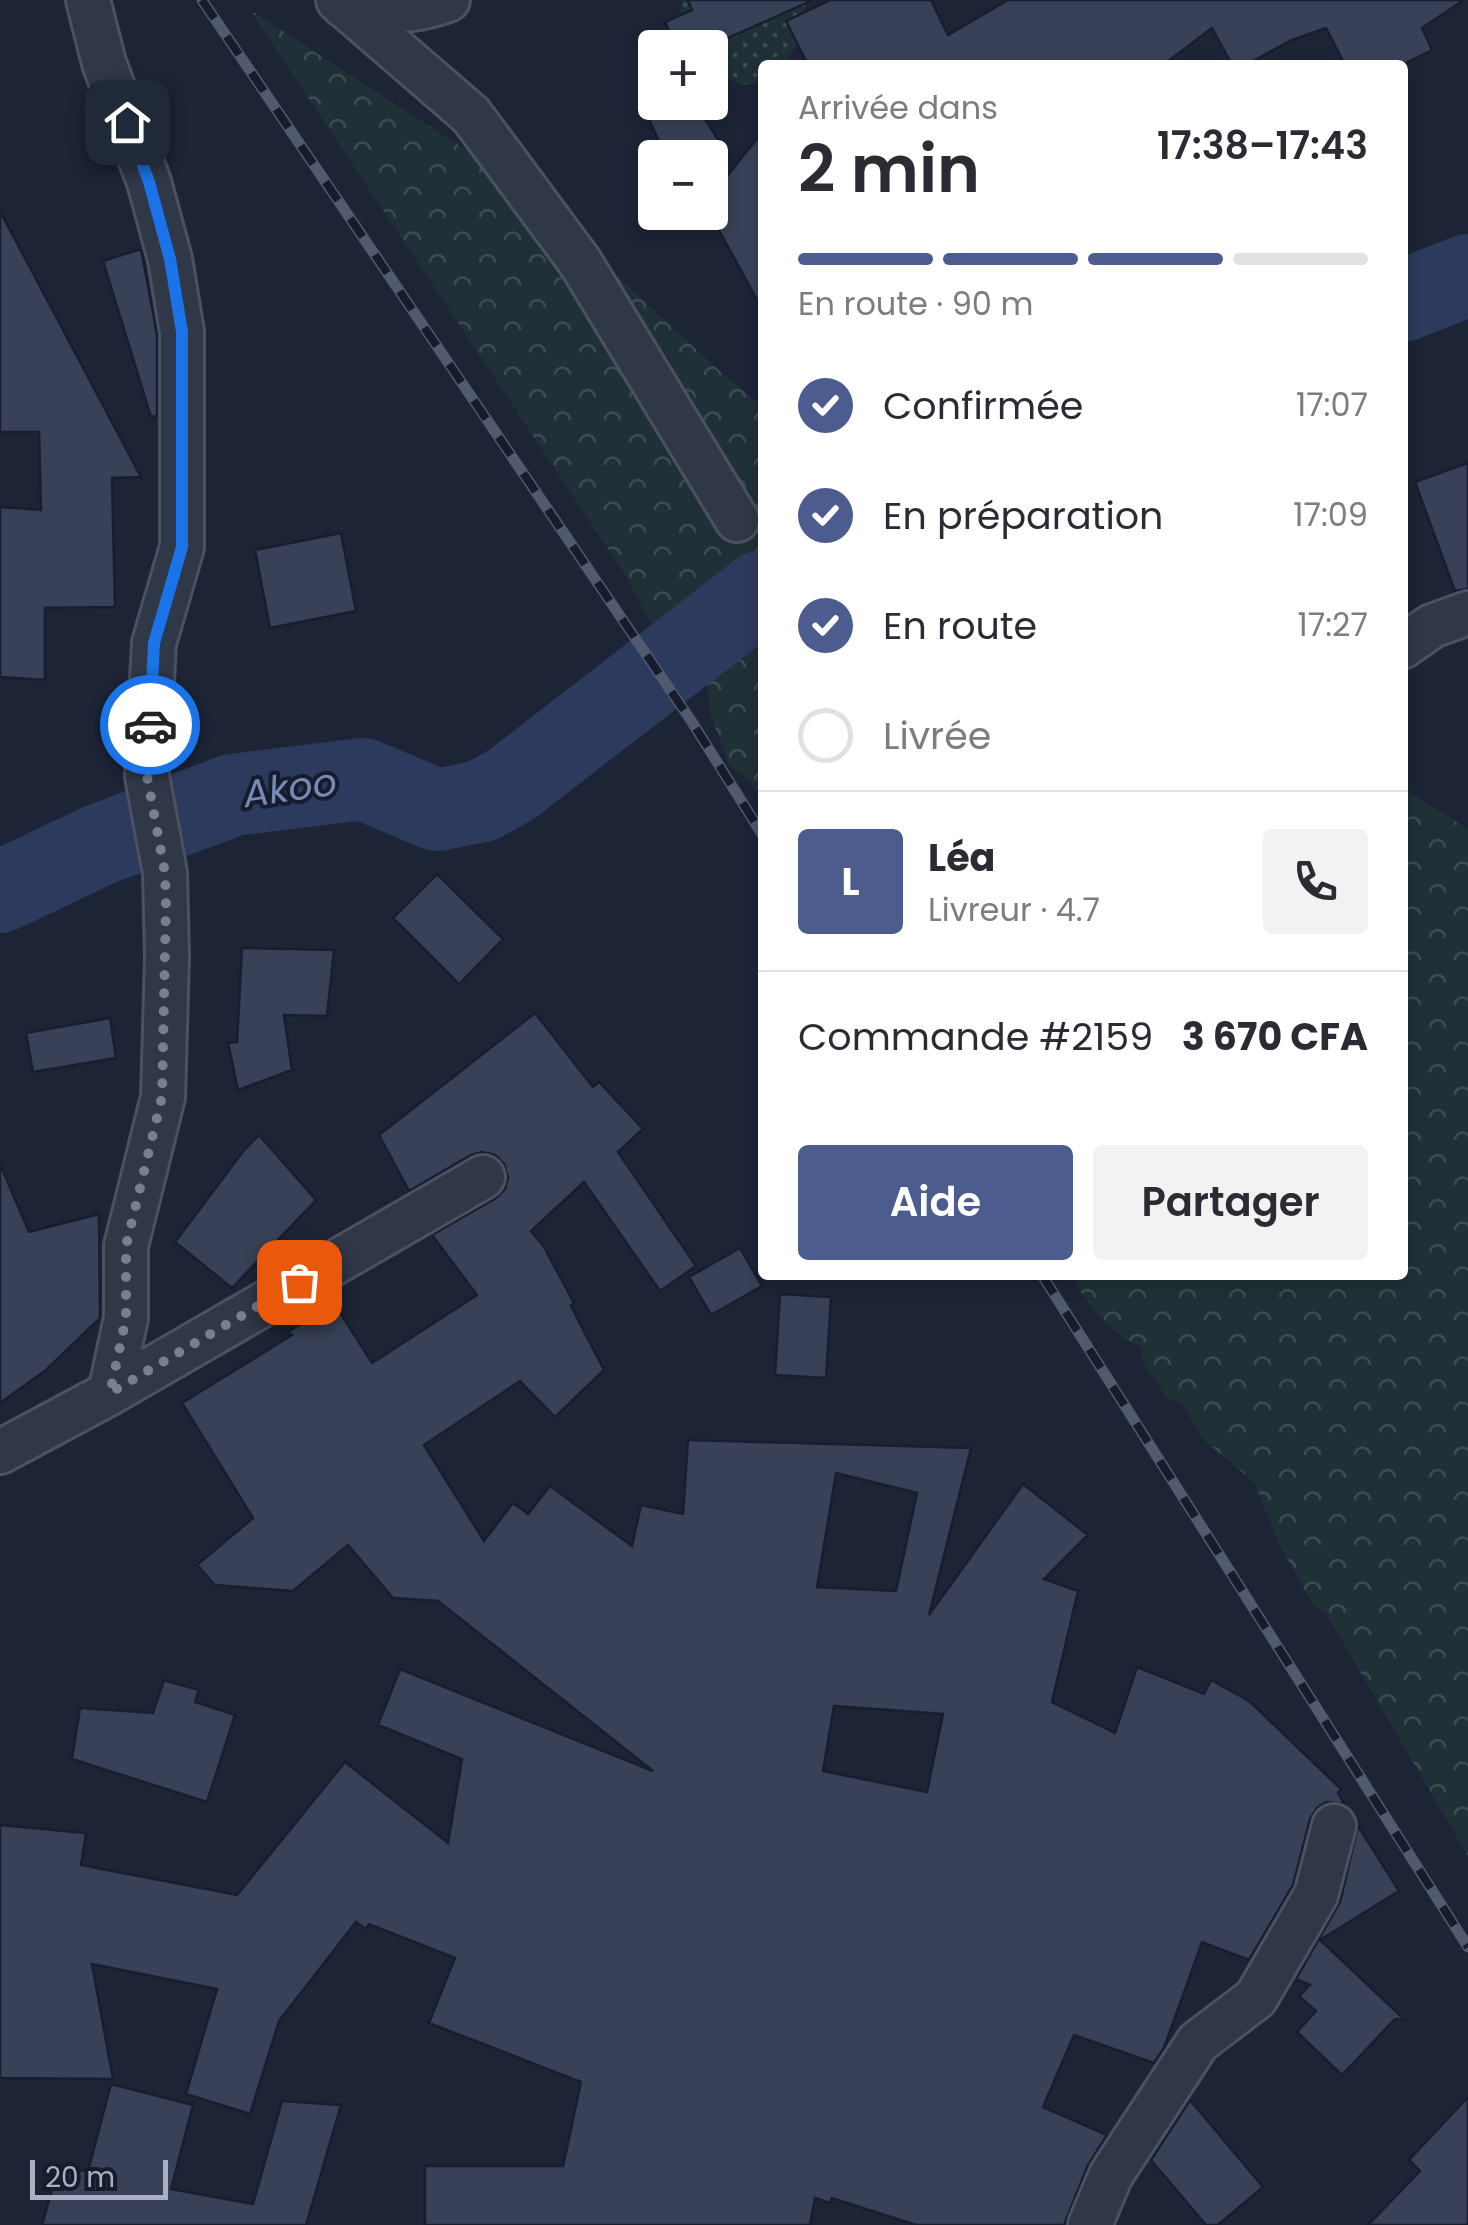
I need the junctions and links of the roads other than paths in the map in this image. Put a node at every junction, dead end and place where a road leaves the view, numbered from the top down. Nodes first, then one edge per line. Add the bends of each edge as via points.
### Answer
1 (88, 0) edge
2 (448, 0) edge
3 (341, 3) edge
4 (737, 520) dead end
5 (1468, 614) edge
6 (1408, 643) edge
7 (483, 1177) dead end
8 (110, 1393) junction
9 (0, 1452) edge
10 (1334, 1826) dead end
11 (1090, 2225) edge

1 - 8 street via 149,182 182,332 182,547 154,643 147,776 165,873 162,1097 126,1246 126,1318
2 - 3 street via 379,13
3 - 4 street via 471,115 580,262
5 - 6 street
7 - 8 street
8 - 9 street
10 - 11 street via 1316,1895 1256,1998 1198,2042 1110,2175

